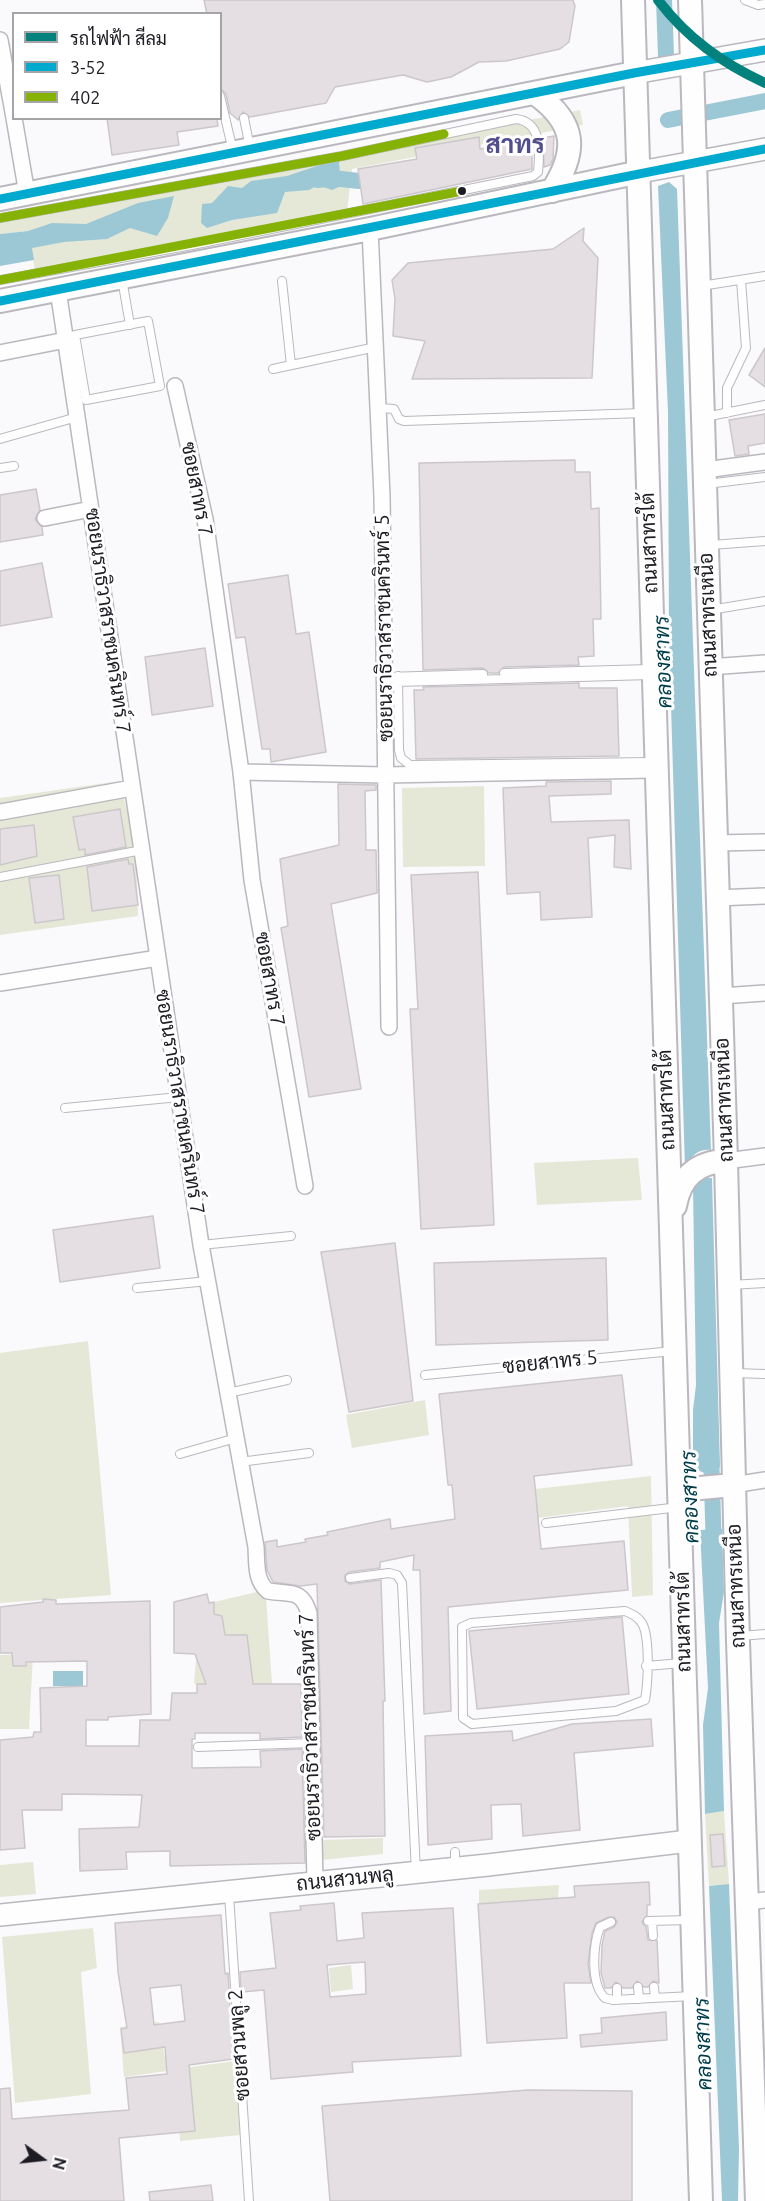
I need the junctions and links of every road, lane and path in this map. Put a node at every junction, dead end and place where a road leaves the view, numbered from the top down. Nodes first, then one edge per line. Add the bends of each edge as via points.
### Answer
1 (633, 0) edge
2 (690, 0) edge
3 (745, 0) edge
4 (765, 4) edge
5 (0, 40) edge
6 (765, 50) edge
7 (692, 61) junction
8 (634, 73) junction
9 (536, 94) junction
10 (222, 101) edge
11 (12, 107) edge
12 (244, 118) dead end
13 (14, 120) edge
14 (765, 149) edge
15 (242, 151) junction
16 (696, 162) junction
17 (640, 172) junction
18 (552, 191) junction
19 (27, 194) junction
20 (0, 199) edge
21 (0, 218) edge
22 (370, 229) junction
23 (765, 276) edge
24 (122, 279) junction
25 (0, 280) edge
26 (741, 280) junction
27 (282, 281) dead end
28 (700, 286) junction
29 (58, 290) junction
30 (0, 301) edge
31 (130, 325) junction
32 (66, 340) junction
33 (376, 347) junction
34 (0, 353) edge
35 (291, 365) junction
36 (273, 369) dead end
37 (175, 386) dead end
38 (765, 405) edge
39 (379, 408) junction
40 (727, 412) junction
41 (644, 413) junction
42 (77, 417) junction
43 (703, 417) junction
44 (0, 439) edge
45 (765, 462) edge
46 (14, 466) dead end
47 (0, 468) edge
48 (705, 477) junction
49 (765, 477) edge
50 (91, 509) junction
51 (45, 518) dead end
52 (765, 541) edge
53 (706, 546) junction
54 (765, 601) edge
55 (708, 610) junction
56 (765, 663) edge
57 (710, 667) junction
58 (653, 672) junction
59 (392, 679) junction
60 (655, 766) junction
61 (241, 772) junction
62 (385, 775) junction
63 (132, 788) junction
64 (1, 812) edge
65 (765, 842) edge
66 (715, 843) junction
67 (142, 850) junction
68 (0, 877) edge
69 (765, 896) edge
70 (716, 898) junction
71 (158, 958) junction
72 (0, 983) edge
73 (765, 993) edge
74 (721, 996) junction
75 (389, 1027) dead end
76 (179, 1097) junction
77 (65, 1108) dead end
78 (765, 1156) edge
79 (726, 1161) junction
80 (305, 1186) dead end
81 (670, 1230) junction
82 (291, 1236) dead end
83 (201, 1245) junction
84 (208, 1281) junction
85 (765, 1283) edge
86 (729, 1285) junction
87 (137, 1288) dead end
88 (675, 1350) junction
89 (731, 1373) junction
90 (765, 1374) edge
91 (425, 1375) dead end
92 (287, 1380) dead end
93 (228, 1393) junction
94 (236, 1438) junction
95 (309, 1453) dead end
96 (180, 1454) dead end
97 (240, 1462) junction
98 (765, 1480) edge
99 (727, 1485) junction
100 (685, 1495) junction
101 (546, 1523) dead end
102 (350, 1578) dead end
103 (765, 1634) edge
104 (738, 1636) junction
105 (683, 1663) junction
106 (646, 1666) junction
107 (311, 1743) junction
108 (198, 1747) dead end
109 (689, 1841) junction
110 (416, 1872) junction
111 (315, 1882) junction
112 (229, 1890) junction
113 (756, 1901) edge
114 (0, 1915) edge
115 (692, 1920) junction
116 (611, 1922) dead end
117 (653, 1936) dead end
118 (638, 1987) dead end
119 (654, 1987) dead end
120 (617, 1988) dead end
121 (694, 1996) junction
122 (654, 1998) junction
123 (639, 1999) junction
124 (616, 2000) junction
125 (249, 2201) edge
126 (701, 2201) edge
127 (757, 2201) edge

1 - 8 main road, ถนนสาทรใต้
2 - 7 main road, ถนนสาทรเหนือ
3 - 4 lane
5 - 11 street
6 - 7 main road
7 - 8 main road
7 - 16 main road, ถนนสาทรเหนือ
8 - 9 main road
8 - 17 main road, ถนนสาทรใต้
9 - 15 main road
9 - 18 main road via 556,108 568,134 566,169
10 - 15 lane
12 - 15 lane
13 - 19 street
14 - 16 main road
15 - 19 main road
16 - 17 main road
16 - 28 main road, ถนนสาทรเหนือ
17 - 18 main road
17 - 41 main road, ถนนสาทรใต้
18 - 22 main road
19 - 20 main road
21 - 25 lane via 342,156 516,119 530,123 537,137 539,163 533,176
22 - 24 main road
22 - 33 street, ซอยนราธิวาสราชนครินทร์ 5
23 - 26 lane
24 - 29 main road
24 - 31 lane
26 - 28 lane
26 - 40 lane via 746,348 727,388
27 - 35 lane
28 - 43 main road, ถนนสาทรเหนือ
29 - 30 main road
29 - 32 street, ซอยนราธิวาสราชนครินทร์ 7
31 - 31 lane via 75,335 86,400 160,386 148,321
32 - 34 street
32 - 42 street, ซอยนราธิวาสราชนครินทร์ 7
33 - 35 lane
33 - 39 street, ซอยนราธิวาสราชนครินทร์ 5
35 - 36 lane
37 - 61 street, ซอยสาทร 7 via 205,519
38 - 40 lane
39 - 41 lane via 394,409 399,419 404,420
39 - 59 street, ซอยนราธิวาสราชนครินทร์ 5
40 - 43 lane
41 - 58 main road, ถนนสาทรใต้
42 - 44 lane
42 - 50 street, ซอยนราธิวาสราชนครินทร์ 7
43 - 48 main road, ถนนสาทรเหนือ
45 - 48 street
46 - 47 lane
48 - 49 lane
48 - 53 main road, ถนนสาทรเหนือ
50 - 51 street
50 - 63 street, ซอยนราธิวาสราชนครินทร์ 7
52 - 53 lane
53 - 55 main road, ถนนสาทรเหนือ
54 - 55 lane
55 - 57 main road, ถนนสาทรเหนือ
56 - 57 street
57 - 66 main road, ถนนสาทรเหนือ
58 - 59 lane
58 - 60 main road, ถนนสาทรใต้
59 - 60 lane via 399,710 399,750 401,758 410,765
59 - 62 street, ซอยนราธิวาสราชนครินทร์ 5
60 - 62 street
60 - 81 main road, ถนนสาทรใต้
61 - 62 street
61 - 80 street, ซอยสาทร 7 via 252,880
62 - 75 street, ซอยนราธิวาสราชนครินทร์ 5
63 - 64 street
63 - 67 street, ซอยนราธิวาสราชนครินทร์ 7
65 - 66 street
66 - 70 main road, ถนนสาทรเหนือ
67 - 68 lane
67 - 71 street, ซอยนราธิวาสราชนครินทร์ 7
69 - 70 street
70 - 74 main road, ถนนสาทรเหนือ
71 - 72 street
71 - 76 street, ซอยนราธิวาสราชนครินทร์ 7
73 - 74 street
74 - 79 main road, ถนนสาทรเหนือ
76 - 77 lane
76 - 83 street, ซอยนราธิวาสราชนครินทร์ 7
78 - 79 street
79 - 81 main road via 710,1162 685,1178
79 - 86 main road, ถนนสาทรเหนือ
81 - 88 main road, ถนนสาทรใต้
82 - 83 lane
83 - 84 street, ซอยนราธิวาสราชนครินทร์ 7
84 - 87 lane
84 - 93 street, ซอยนราธิวาสราชนครินทร์ 7
85 - 86 lane
86 - 89 main road, ถนนสาทรเหนือ
88 - 91 lane, ซอยสาทร 5
88 - 100 main road, ถนนสาทรใต้
89 - 90 lane
89 - 99 main road, ถนนสาทรเหนือ
92 - 93 lane
93 - 94 street, ซอยนราธิวาสราชนครินทร์ 7
94 - 96 lane
94 - 97 street, ซอยนราธิวาสราชนครินทร์ 7
95 - 97 lane
97 - 107 street, ซอยนราธิวาสราชนครินทร์ 7 via 259,1581 268,1591 299,1595 309,1613
98 - 99 street
99 - 100 main road
99 - 104 main road, ถนนสาทรเหนือ
100 - 101 lane
100 - 105 main road, ถนนสาทรใต้
102 - 110 lane via 389,1573 397,1575 402,1583
103 - 104 lane
104 - 113 main road, ถนนสาทรเหนือ
105 - 106 lane
105 - 109 main road, ถนนสาทรใต้
106 - 106 lane via 645,1700 627,1708 472,1724 464,1718 461,1636 462,1627 471,1623 625,1611 634,1614 643,1625
107 - 108 lane
107 - 111 street, ซอยนราธิวาสราชนครินทร์ 7
109 - 110 main road, ถนนสวนพลู via 455,1860
109 - 115 main road, ถนนสาทรใต้
110 - 111 main road, ถนนสวนพลู
111 - 112 main road, ถนนสวนพลู
112 - 114 main road, ถนนสวนพลู
112 - 125 lane, ซอยสวนพลู 2
113 - 127 main road, ถนนสาทรเหนือ
115 - 117 lane via 650,1921
115 - 121 main road, ถนนสาทรใต้
116 - 124 lane via 600,1927 596,1938 596,1985 605,1998
118 - 123 lane
119 - 122 lane
120 - 124 lane
121 - 122 lane
121 - 126 main road, ถนนสาทรใต้
122 - 123 lane
123 - 124 lane

